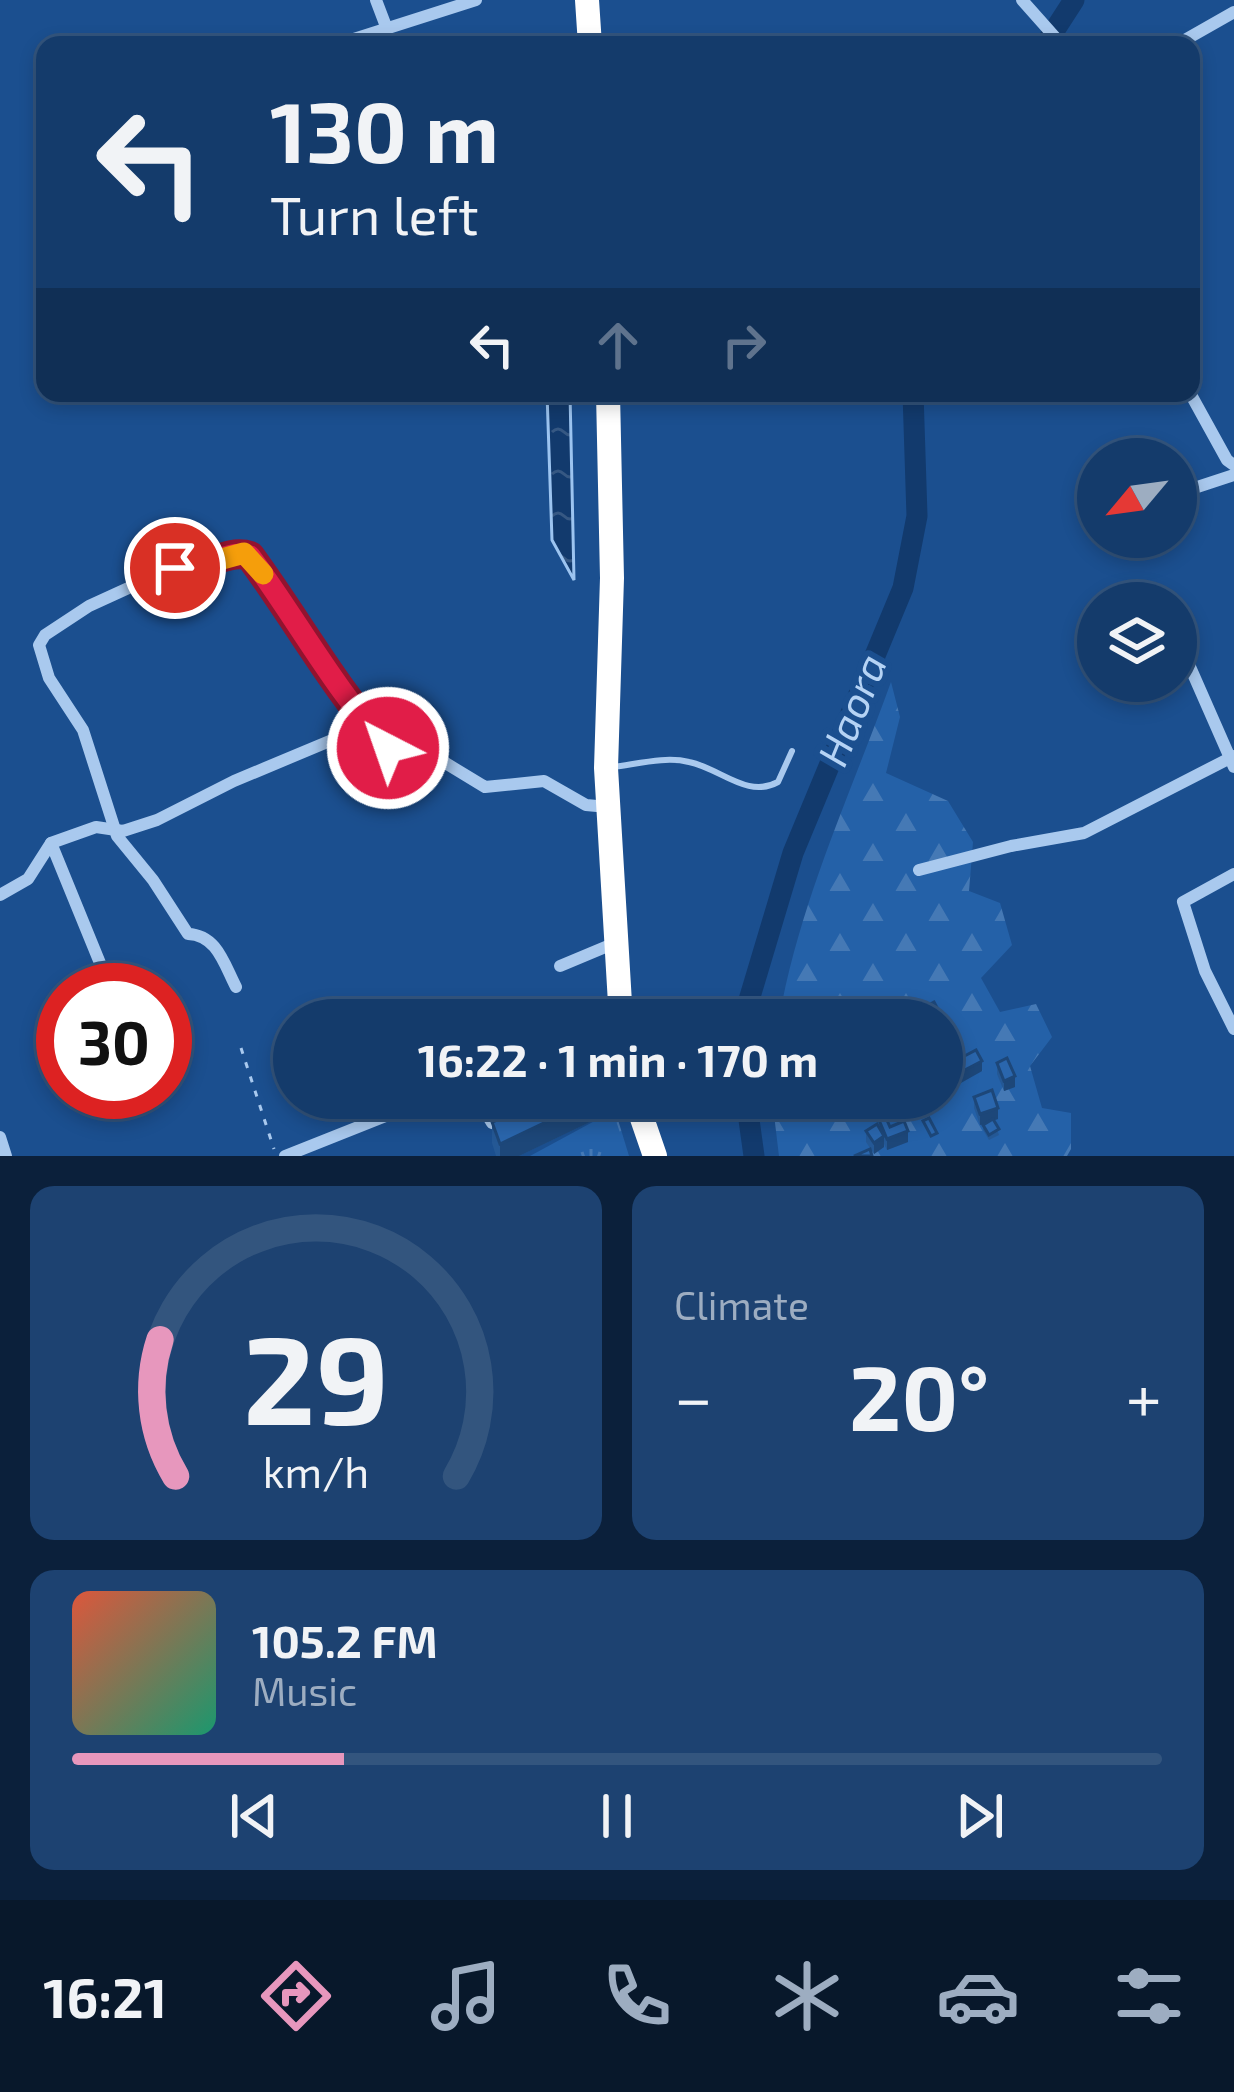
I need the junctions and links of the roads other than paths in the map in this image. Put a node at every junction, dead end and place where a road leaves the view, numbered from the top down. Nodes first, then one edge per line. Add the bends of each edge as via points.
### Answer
1 (376, 0) edge
2 (476, 0) edge
3 (587, 0) edge
4 (1027, 6) edge
5 (1234, 12) edge
6 (387, 29) junction
7 (364, 36) edge
8 (589, 36) edge
9 (1054, 36) edge
10 (1192, 36) edge
11 (614, 402) edge
12 (1195, 402) edge
13 (1234, 465) edge
14 (1234, 475) edge
15 (1197, 487) edge
16 (1197, 681) edge
17 (368, 725) junction
18 (792, 751) dead end
19 (1233, 761) edge
20 (606, 767) junction
21 (608, 807) junction
22 (116, 828) junction
23 (51, 843) junction
24 (919, 870) dead end
25 (1234, 874) edge
26 (0, 895) edge
27 (615, 943) junction
28 (100, 963) edge
29 (560, 966) dead end
30 (236, 987) dead end
31 (619, 999) edge
32 (1234, 1029) edge
33 (377, 1119) edge
34 (490, 1119) edge
35 (642, 1119) edge
36 (510, 1126) edge
37 (0, 1137) edge
38 (6, 1156) edge
39 (281, 1156) edge
40 (655, 1156) edge

1 - 6 street
2 - 6 street
3 - 8 highway
4 - 9 street
5 - 10 street
6 - 7 street
11 - 20 highway
12 - 13 street
14 - 15 street
16 - 19 street
17 - 21 street via 388,748 439,759 485,787 544,781 586,805
17 - 22 street via 157,820
17 - 22 street via 250,556 159,574 88,606 39,645 49,678 83,730
18 - 20 lane via 778,782 763,788 685,760
19 - 24 street via 1084,833
20 - 21 highway
21 - 27 highway
22 - 23 street
22 - 30 street via 188,934 213,943
23 - 26 street via 28,879
23 - 28 street
25 - 32 street via 1184,902
27 - 29 street
27 - 31 highway
33 - 39 street
34 - 36 street
35 - 40 highway
37 - 38 street

